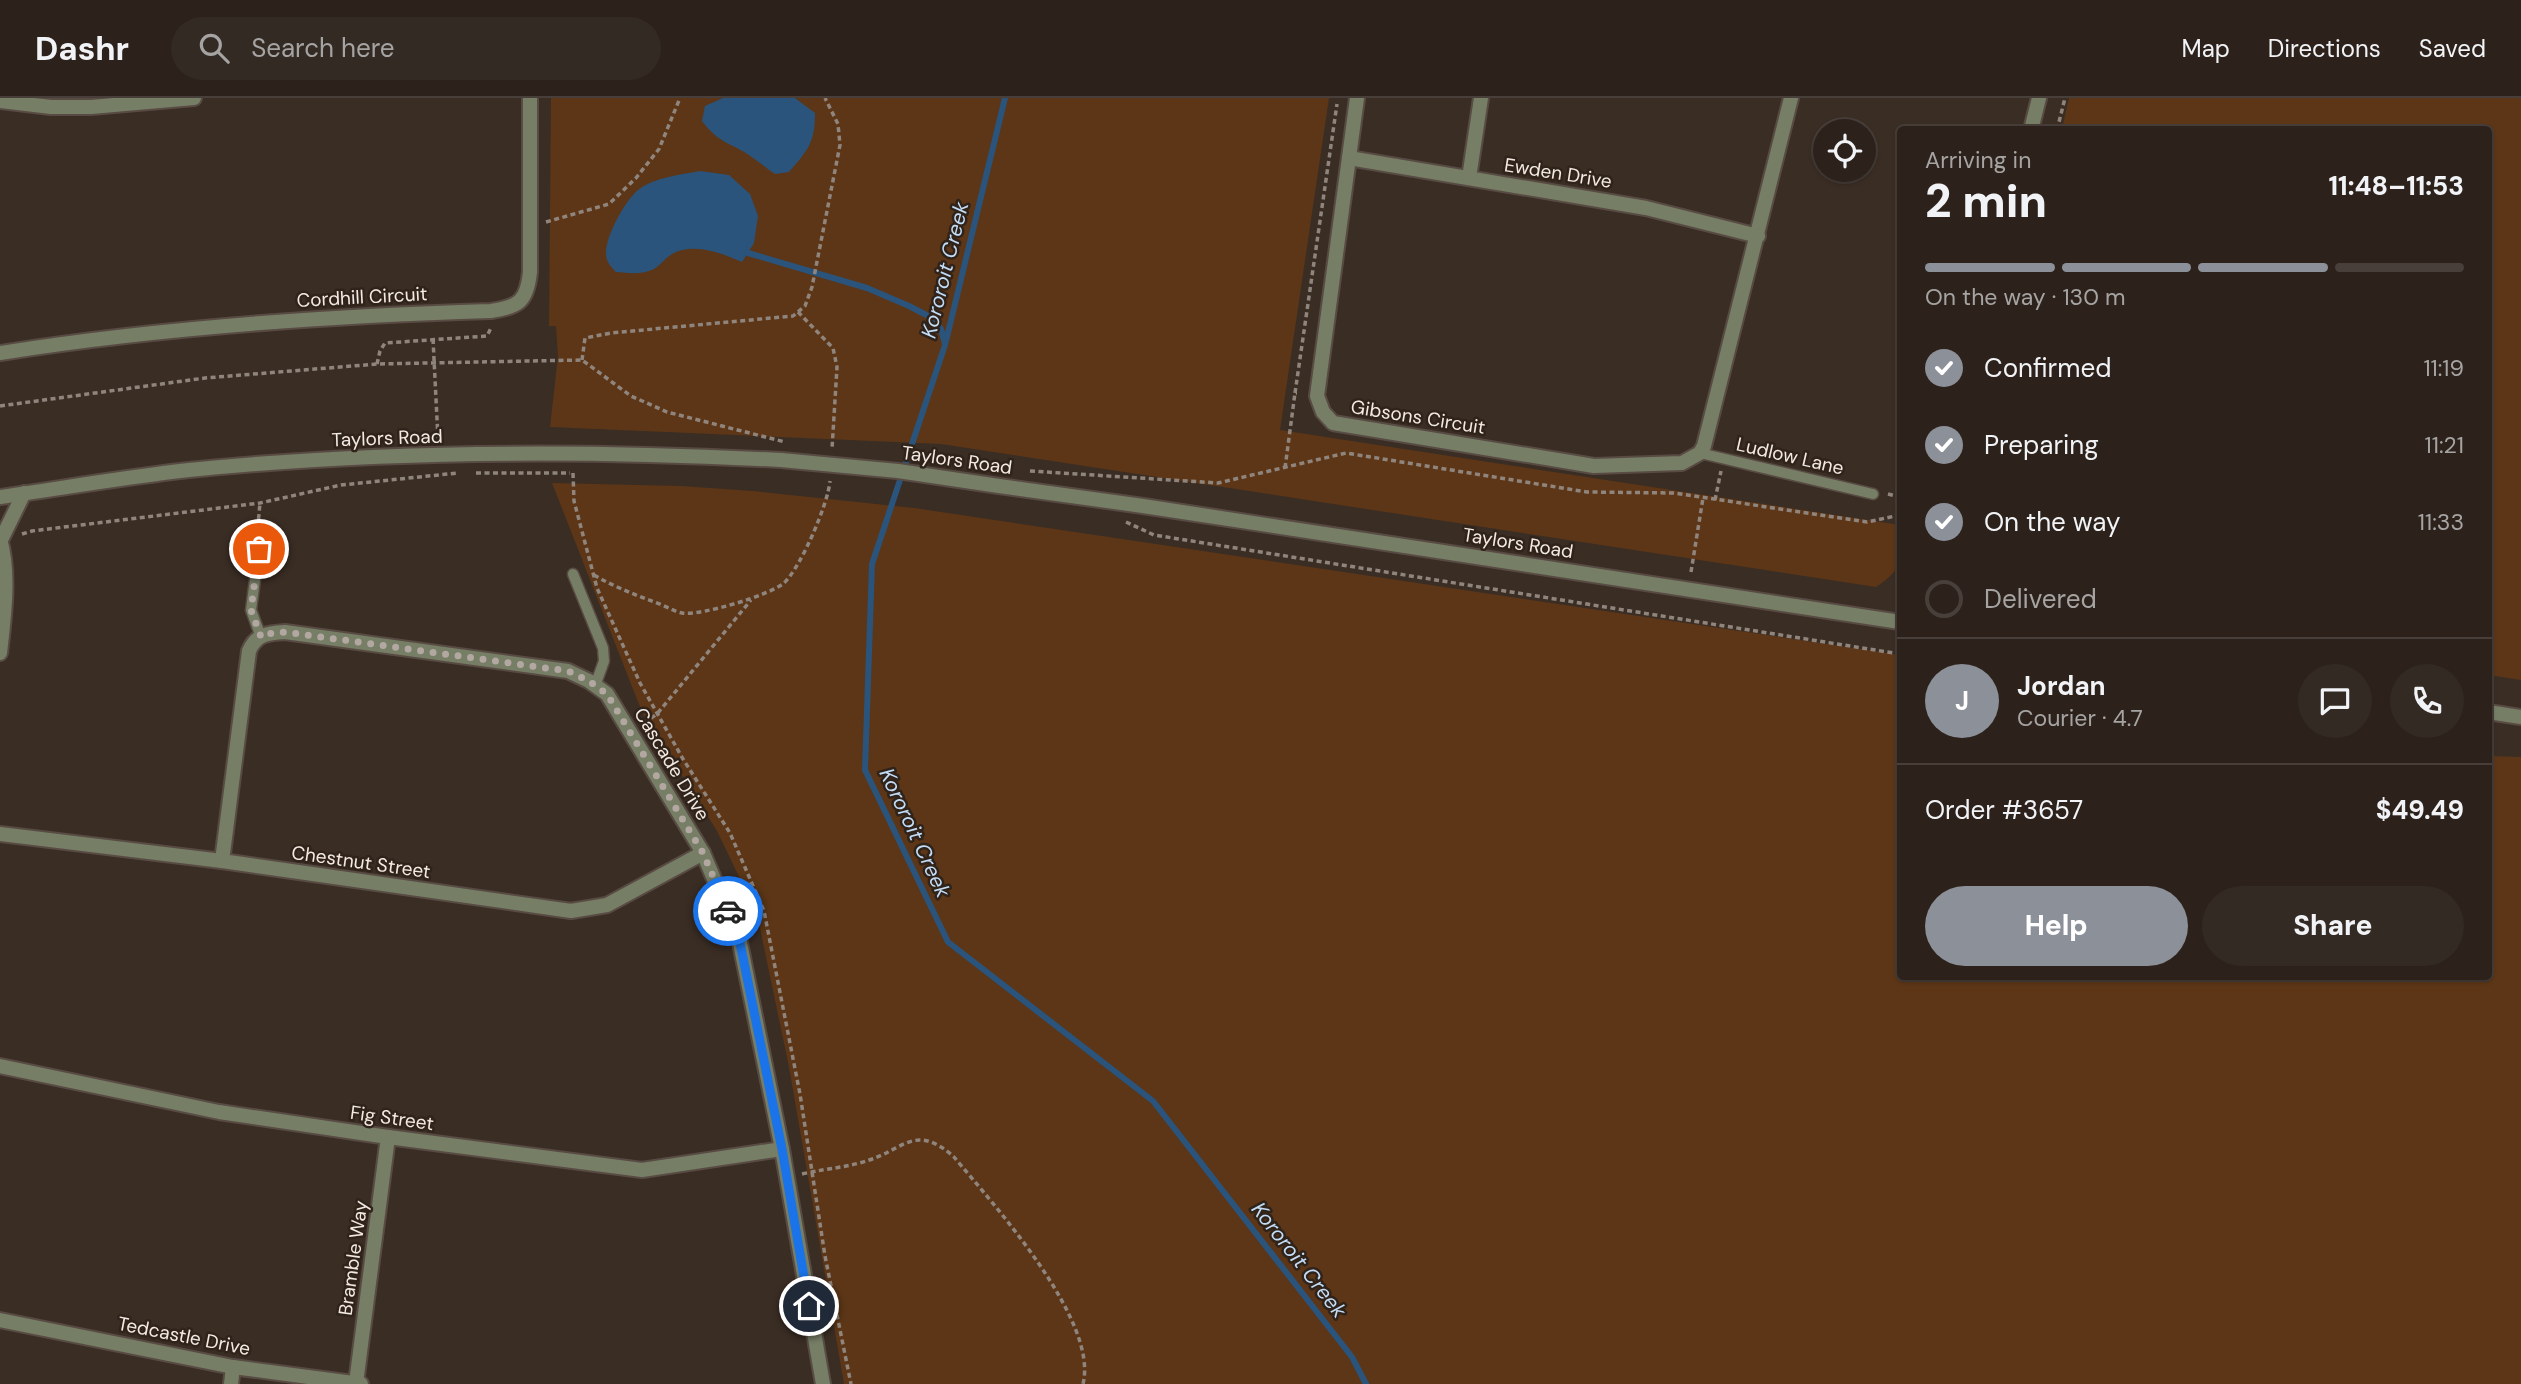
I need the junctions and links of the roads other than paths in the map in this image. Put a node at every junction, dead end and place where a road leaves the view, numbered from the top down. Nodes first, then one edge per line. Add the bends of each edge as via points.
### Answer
1 (194, 98) edge
2 (530, 98) edge
3 (1357, 98) edge
4 (1481, 98) edge
5 (1791, 98) edge
6 (2039, 98) edge
7 (0, 101) edge
8 (2032, 126) edge
9 (1349, 158) junction
10 (1469, 178) junction
11 (1758, 236) junction
12 (0, 353) edge
13 (1700, 453) junction
14 (24, 493) junction
15 (1872, 494) dead end
16 (0, 497) edge
17 (1, 540) edge
18 (259, 549) road end
19 (573, 574) dead end
20 (2, 578) edge
21 (1897, 622) edge
22 (261, 637) junction
23 (0, 653) edge
24 (595, 686) junction
25 (2492, 713) edge
26 (2521, 717) edge
27 (0, 834) edge
28 (703, 853) junction
29 (222, 861) junction
30 (0, 1066) edge
31 (388, 1138) junction
32 (782, 1149) junction
33 (0, 1320) edge
34 (233, 1367) junction
35 (356, 1383) edge
36 (231, 1384) edge
37 (361, 1384) edge
38 (823, 1384) edge

1 - 7 street via 91,107
2 - 12 street, Cordhill Circuit via 530,272 520,303 491,312 261,322
3 - 9 street
4 - 10 street
5 - 11 street
6 - 8 street
9 - 10 street, Ewden Drive
9 - 13 street, Gibsons Circuit via 1317,396 1334,423 1594,466 1682,463
10 - 11 street, Ewden Drive via 1646,208
11 - 13 street
13 - 15 lane, Ludlow Lane
14 - 16 street, Taylors Road
14 - 17 street
14 - 21 street, Taylors Road, bridge via 188,470 438,454 616,453 780,460 898,471 1143,506
17 - 20 street
18 - 22 lane via 251,610
19 - 24 lane via 603,648 604,661
20 - 23 street
22 - 24 street, Cascade Drive via 285,632 568,671
22 - 29 street via 249,651
24 - 28 street, Cascade Drive via 607,694
25 - 26 street
27 - 29 street, Chestnut Street
28 - 29 street, Chestnut Street via 607,905 571,911
28 - 32 street, Cascade Drive via 739,938
30 - 31 street, Fig Street via 219,1112
31 - 32 street, Fig Street via 642,1170
31 - 35 street, Bramble Way
32 - 38 street, Cascade Drive
33 - 34 street, Tedcastle Drive
34 - 35 street, Tedcastle Drive
34 - 36 street
35 - 37 street, Tedcastle Drive

